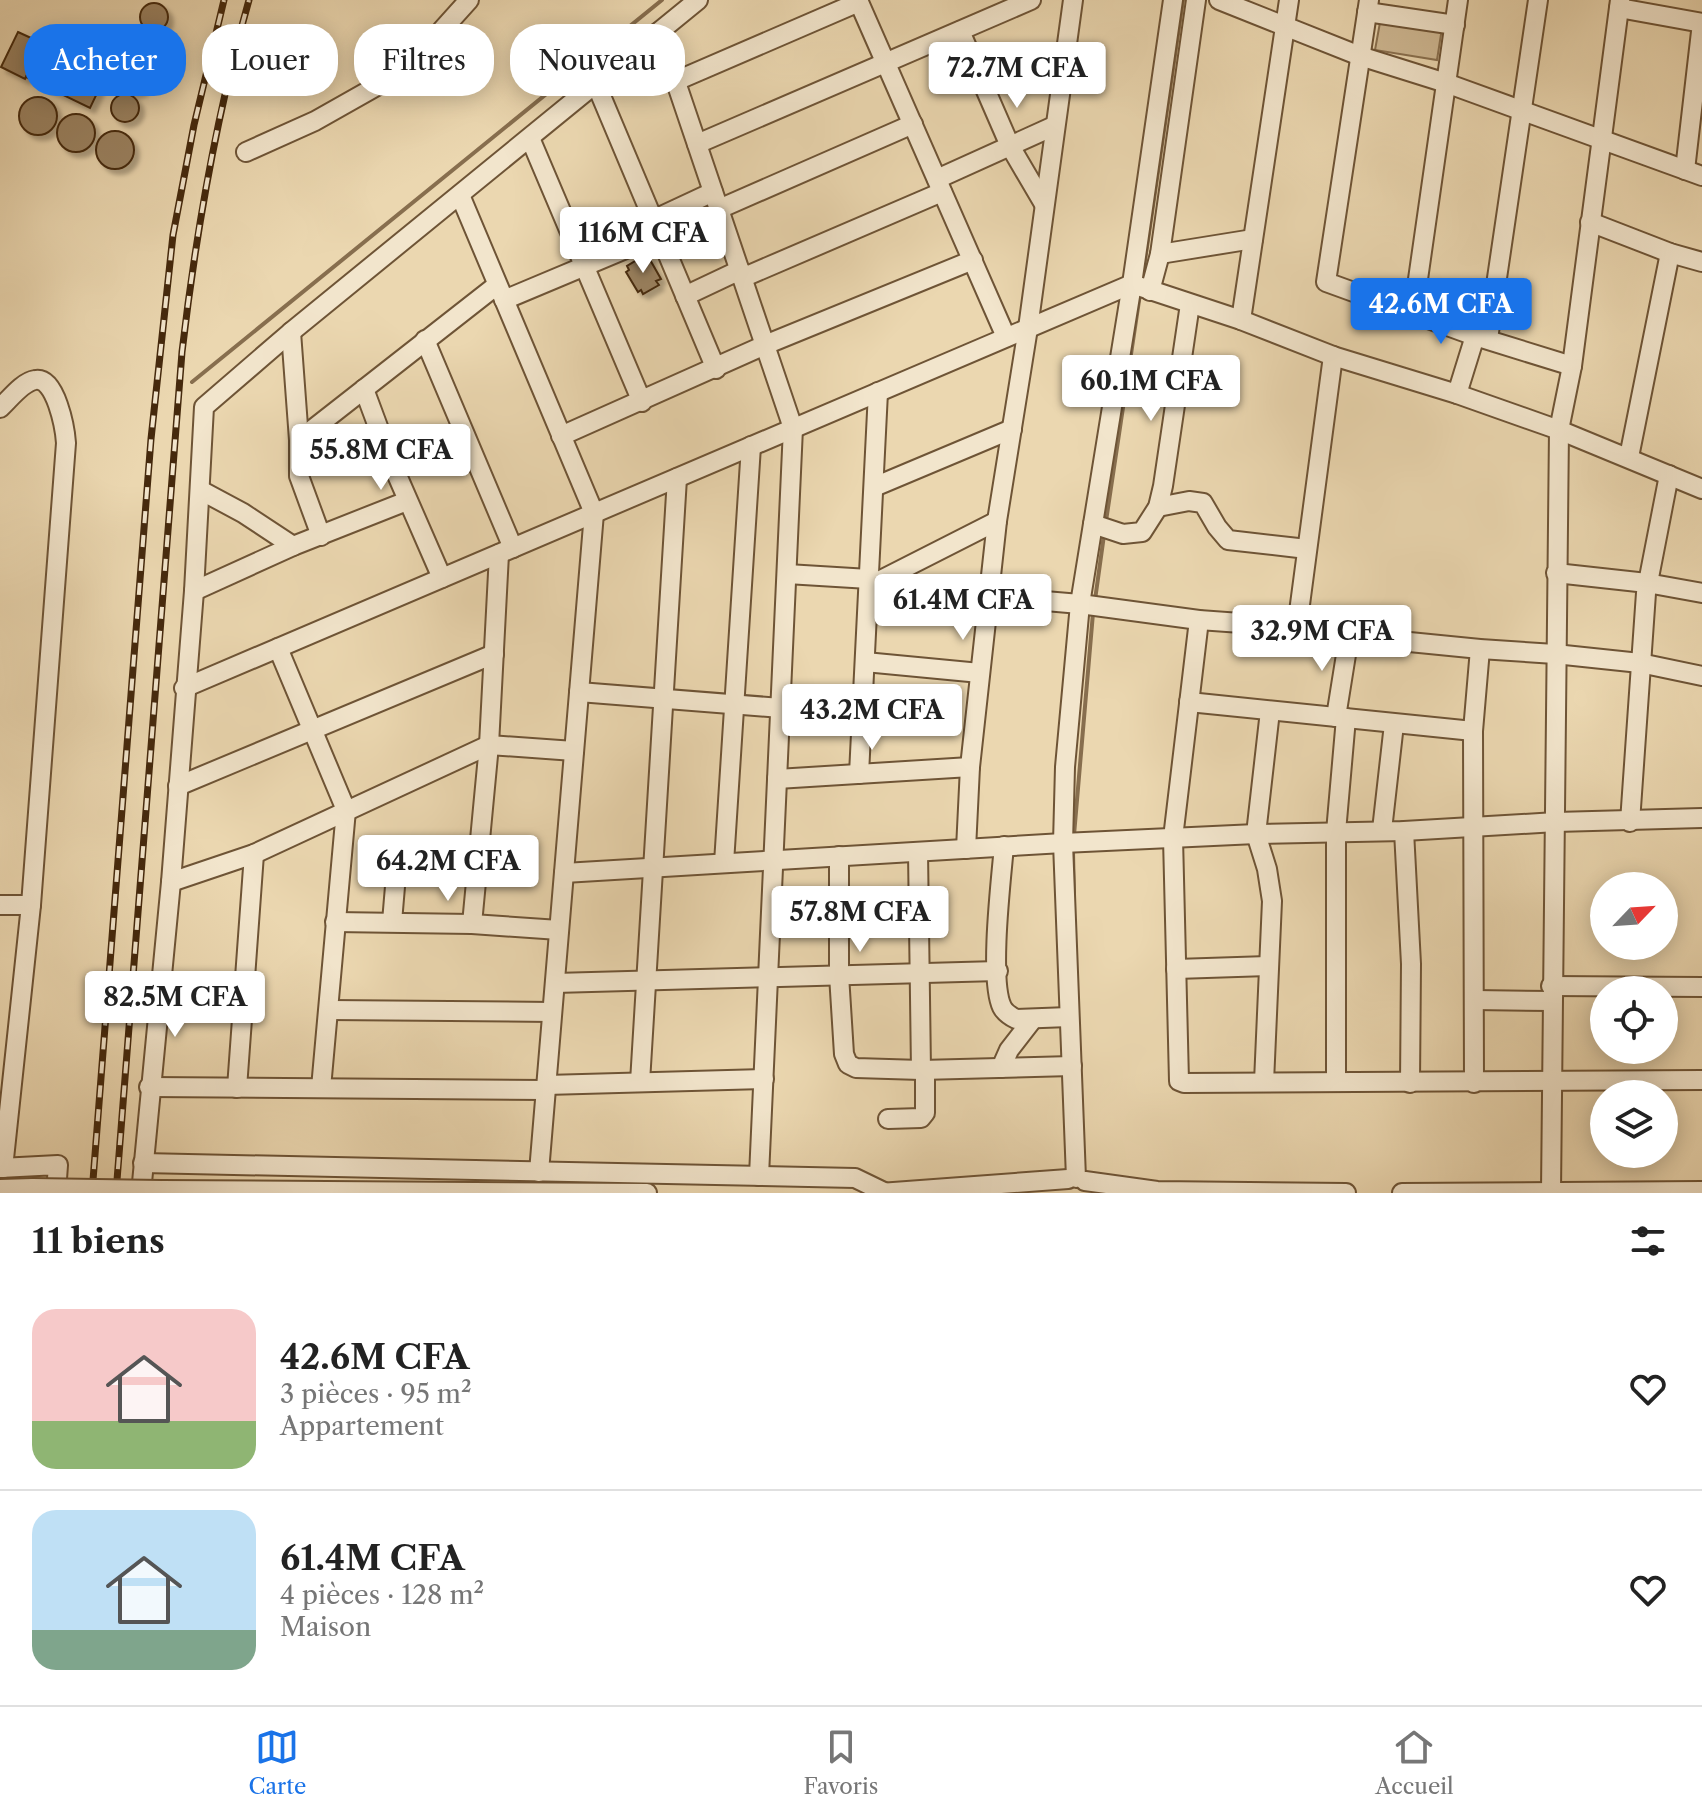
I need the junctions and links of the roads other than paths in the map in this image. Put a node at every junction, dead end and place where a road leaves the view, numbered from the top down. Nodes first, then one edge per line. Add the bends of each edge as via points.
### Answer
1 (469, 0) edge
2 (698, 0) edge
3 (1031, 0) edge
4 (1073, 0) edge
5 (1173, 0) edge
6 (1196, 0) edge
7 (1219, 0) edge
8 (1289, 0) edge
9 (1458, 0) edge
10 (1538, 0) edge
11 (859, 1) edge
12 (1620, 4) edge
13 (1368, 6) edge
14 (990, 9) edge
15 (1702, 23) edge
16 (669, 24) edge
17 (1455, 25) junction
18 (1285, 28) junction
19 (960, 31) junction
20 (1360, 56) junction
21 (886, 62) junction
22 (685, 77) edge
23 (1446, 83) junction
24 (581, 96) edge
25 (601, 96) edge
26 (681, 96) edge
27 (1522, 112) junction
28 (913, 124) junction
29 (1054, 126) junction
30 (530, 138) junction
31 (1600, 141) junction
32 (697, 144) junction
33 (1010, 146) junction
34 (246, 152) dead end
35 (1694, 173) edge
36 (940, 185) junction
37 (460, 195) junction
38 (716, 200) junction
39 (1044, 204) junction
40 (1590, 222) junction
41 (656, 227) junction
42 (1253, 239) junction
43 (1670, 253) junction
44 (1160, 254) junction
45 (973, 260) junction
46 (1702, 262) edge
47 (584, 266) junction
48 (741, 274) junction
49 (1132, 284) junction
50 (1150, 291) junction
51 (501, 293) junction
52 (685, 296) junction
53 (1190, 304) junction
54 (1413, 314) junction
55 (1241, 320) junction
56 (1028, 328) junction
57 (291, 332) junction
58 (1006, 337) junction
59 (1482, 338) junction
60 (425, 340) junction
61 (765, 345) junction
62 (1333, 356) junction
63 (1572, 366) junction
64 (716, 369) junction
65 (364, 389) junction
66 (878, 392) junction
67 (1457, 394) junction
68 (642, 402) junction
69 (0, 408) edge
70 (793, 428) junction
71 (1012, 429) junction
72 (1559, 430) junction
73 (561, 436) junction
74 (299, 440) junction
75 (751, 446) junction
76 (1629, 457) junction
77 (1669, 475) junction
78 (677, 478) junction
79 (874, 487) junction
80 (1702, 489) edge
81 (200, 490) junction
82 (407, 501) junction
83 (1158, 507) junction
84 (594, 513) junction
85 (997, 521) junction
86 (1093, 524) junction
87 (321, 536) junction
88 (293, 546) junction
89 (1307, 549) junction
90 (506, 551) junction
91 (1556, 573) junction
92 (787, 574) junction
93 (442, 578) junction
94 (869, 583) junction
95 (1647, 583) junction
96 (194, 591) junction
97 (1702, 593) edge
98 (989, 598) junction
99 (1080, 604) junction
100 (1199, 620) junction
101 (1297, 627) junction
102 (1349, 636) junction
103 (278, 648) junction
104 (1480, 649) junction
105 (494, 654) junction
106 (1555, 654) junction
107 (865, 662) junction
108 (1640, 663) junction
109 (980, 673) junction
110 (1702, 676) edge
111 (184, 688) junction
112 (579, 692) junction
113 (663, 698) junction
114 (1189, 702) junction
115 (735, 704) junction
116 (781, 708) junction
117 (1270, 711) junction
118 (1341, 718) junction
119 (1394, 724) junction
120 (312, 730) junction
121 (1473, 731) junction
122 (489, 745) junction
123 (574, 751) junction
124 (970, 767) junction
125 (859, 774) junction
126 (777, 779) junction
127 (178, 786) junction
128 (346, 810) junction
129 (1702, 818) edge
130 (1556, 822) junction
131 (1630, 822) junction
132 (1475, 827) junction
133 (1382, 830) junction
134 (1404, 831) junction
135 (1336, 832) junction
136 (1256, 834) junction
137 (1173, 838) junction
138 (1063, 843) junction
139 (1004, 846) junction
140 (966, 849) junction
141 (398, 851) dead end
142 (918, 852) junction
143 (254, 854) junction
144 (839, 856) junction
145 (773, 860) junction
146 (724, 863) junction
147 (652, 868) junction
148 (564, 873) junction
149 (171, 882) junction
150 (0, 905) edge
151 (31, 905) junction
152 (335, 922) junction
153 (392, 922) junction
154 (472, 924) junction
155 (559, 930) junction
156 (1268, 966) junction
157 (1176, 969) junction
158 (998, 971) junction
159 (920, 972) junction
160 (839, 975) junction
161 (768, 977) junction
162 (646, 981) junction
163 (555, 983) junction
164 (1702, 987) edge
165 (1551, 994) junction
166 (1475, 1000) junction
167 (329, 1010) junction
168 (552, 1012) junction
169 (1069, 1017) junction
170 (1033, 1019) junction
171 (1072, 1066) junction
172 (1001, 1068) junction
173 (923, 1070) junction
174 (764, 1079) junction
175 (1702, 1080) edge
176 (640, 1082) junction
177 (1264, 1082) junction
178 (1336, 1082) junction
179 (1550, 1082) junction
180 (1410, 1083) junction
181 (1474, 1083) junction
182 (149, 1087) junction
183 (546, 1087) junction
184 (237, 1088) junction
185 (321, 1088) junction
186 (888, 1119) dead end
187 (143, 1163) junction
188 (2, 1168) edge
189 (539, 1172) junction
190 (759, 1176) junction
191 (1081, 1183) edge
192 (0, 1189) edge
193 (1551, 1191) edge
194 (1702, 1191) edge
195 (56, 1193) edge
196 (141, 1193) edge
197 (647, 1193) edge
198 (883, 1193) edge
199 (1054, 1193) edge
200 (1346, 1193) edge
201 (1402, 1193) edge

1 - 34 street via 423,60 315,121
2 - 16 street
3 - 14 street
4 - 29 street
5 - 49 street
6 - 44 street
7 - 18 street
8 - 18 street
9 - 17 street
10 - 27 street
11 - 21 street
11 - 22 street
12 - 15 street
12 - 31 street
13 - 17 street
13 - 20 street
14 - 19 street
15 - 35 street
17 - 23 street
18 - 20 street
18 - 42 street
19 - 21 street
19 - 33 street
20 - 23 street
20 - 54 street via 1326,282
21 - 28 street
21 - 32 street
23 - 27 street
23 - 54 street
24 - 30 street
25 - 41 street
26 - 32 street
27 - 31 street
27 - 59 street
28 - 36 street
28 - 38 street
29 - 33 street
29 - 39 street
30 - 37 street
30 - 47 street
31 - 35 street
31 - 40 street
32 - 38 street
33 - 36 street
33 - 39 street
36 - 45 street
36 - 48 street
37 - 51 street
37 - 57 street
38 - 41 street
38 - 48 street
39 - 56 street
40 - 43 street
40 - 63 street
41 - 47 street
41 - 52 street
42 - 44 street
42 - 55 street
43 - 46 street
43 - 76 street
44 - 50 street
45 - 58 street
45 - 61 street
47 - 51 street
47 - 68 street
48 - 52 street
48 - 61 street
49 - 50 street
49 - 56 street
49 - 86 street
50 - 53 street
51 - 60 street
51 - 73 street
52 - 64 street
53 - 55 street
53 - 83 street
54 - 59 street
55 - 62 street
56 - 58 street
56 - 71 street
57 - 74 street
57 - 81 street via 204,407
58 - 66 street
59 - 63 street
59 - 67 street
60 - 65 street
60 - 90 street
61 - 64 street
61 - 70 street
62 - 67 street
62 - 89 street
63 - 72 street
64 - 68 street
65 - 74 street
65 - 82 street
66 - 70 street
66 - 79 street
67 - 72 street
68 - 73 street
69 - 151 street via 37,379 53,393 64,424 65,472
70 - 75 street
70 - 92 street
71 - 79 street
71 - 85 street
72 - 76 street
72 - 91 street
73 - 84 street
74 - 87 street via 299,476
75 - 78 street
75 - 115 street
76 - 77 street
77 - 80 street
77 - 95 street
78 - 84 street
78 - 113 street
79 - 94 street
81 - 88 street
81 - 96 street
82 - 87 street
82 - 93 street
83 - 86 street via 1142,532 1123,534
83 - 89 street via 1203,503 1228,540
84 - 90 street
84 - 112 street
85 - 94 street
85 - 98 street
86 - 99 street
87 - 88 street
88 - 96 street
89 - 101 street
90 - 93 street
90 - 105 street
91 - 95 street
91 - 106 street
92 - 94 street
92 - 116 street
93 - 103 street
94 - 98 street
94 - 107 street
95 - 97 street
95 - 108 street
96 - 111 street
98 - 99 street
98 - 109 street
99 - 100 street
99 - 138 street
100 - 101 street
100 - 114 street
101 - 102 street
102 - 104 street
102 - 118 street
103 - 111 street
103 - 120 street
104 - 106 street
104 - 121 street
105 - 120 street
105 - 122 street
106 - 108 street
106 - 130 street
107 - 109 street
107 - 125 street
108 - 110 street
108 - 131 street
109 - 124 street
111 - 127 street
112 - 113 street
112 - 123 street
113 - 115 street
113 - 147 street
114 - 117 street
114 - 137 street
115 - 116 street
115 - 146 street
116 - 126 street
117 - 118 street
117 - 136 street
118 - 119 street
118 - 135 street
119 - 121 street
119 - 133 street
120 - 127 street
120 - 128 street
121 - 132 street
122 - 123 street
122 - 128 street
122 - 154 street
123 - 148 street
124 - 125 street
124 - 140 street
125 - 126 street
126 - 145 street
127 - 149 street
128 - 143 street
128 - 152 street
129 - 131 street
130 - 131 street
130 - 132 street
130 - 165 street
132 - 134 street
132 - 166 street
133 - 134 street
133 - 135 street
134 - 180 street via 1411,951
135 - 136 street
135 - 178 street
136 - 137 street
136 - 156 street via 1272,901
137 - 138 street
137 - 157 street
138 - 139 street
138 - 169 street
139 - 140 street
139 - 158 street
140 - 142 street
141 - 153 street
142 - 144 street
142 - 159 street
143 - 149 street
143 - 184 street
144 - 145 street
144 - 160 street
145 - 146 street
145 - 161 street
146 - 147 street
147 - 148 street
147 - 162 street
148 - 155 street
149 - 182 street
150 - 151 street
151 - 188 street
152 - 153 street
152 - 167 street
153 - 154 street
154 - 155 street
155 - 163 street
156 - 157 street
156 - 177 street
157 - 177 street via 1179,1081
158 - 159 street
158 - 170 street via 1003,1009 1016,1019
159 - 160 street
159 - 173 street
160 - 161 street
160 - 173 street via 848,1064
161 - 162 street
161 - 174 street
162 - 163 street
162 - 176 street
163 - 168 street
164 - 165 street
165 - 166 street
165 - 179 street
166 - 181 street
167 - 168 street
167 - 185 street
168 - 183 street
169 - 170 street
169 - 171 street
170 - 172 street
171 - 172 street
171 - 191 street
172 - 173 street
173 - 186 street via 925,1113 921,1118
174 - 176 street
174 - 190 street
175 - 179 street
176 - 183 street
177 - 178 street
178 - 180 street
179 - 181 street
179 - 193 street
180 - 181 street
182 - 184 street
182 - 187 street
183 - 185 street
183 - 189 street
184 - 185 street
187 - 189 street
187 - 196 street
188 - 195 street via 58,1165
189 - 190 street
190 - 198 street via 855,1178
191 - 198 street
191 - 199 street via 1060,1184
191 - 200 street via 1157,1191
192 - 197 street, bridge
193 - 194 street
193 - 201 street

